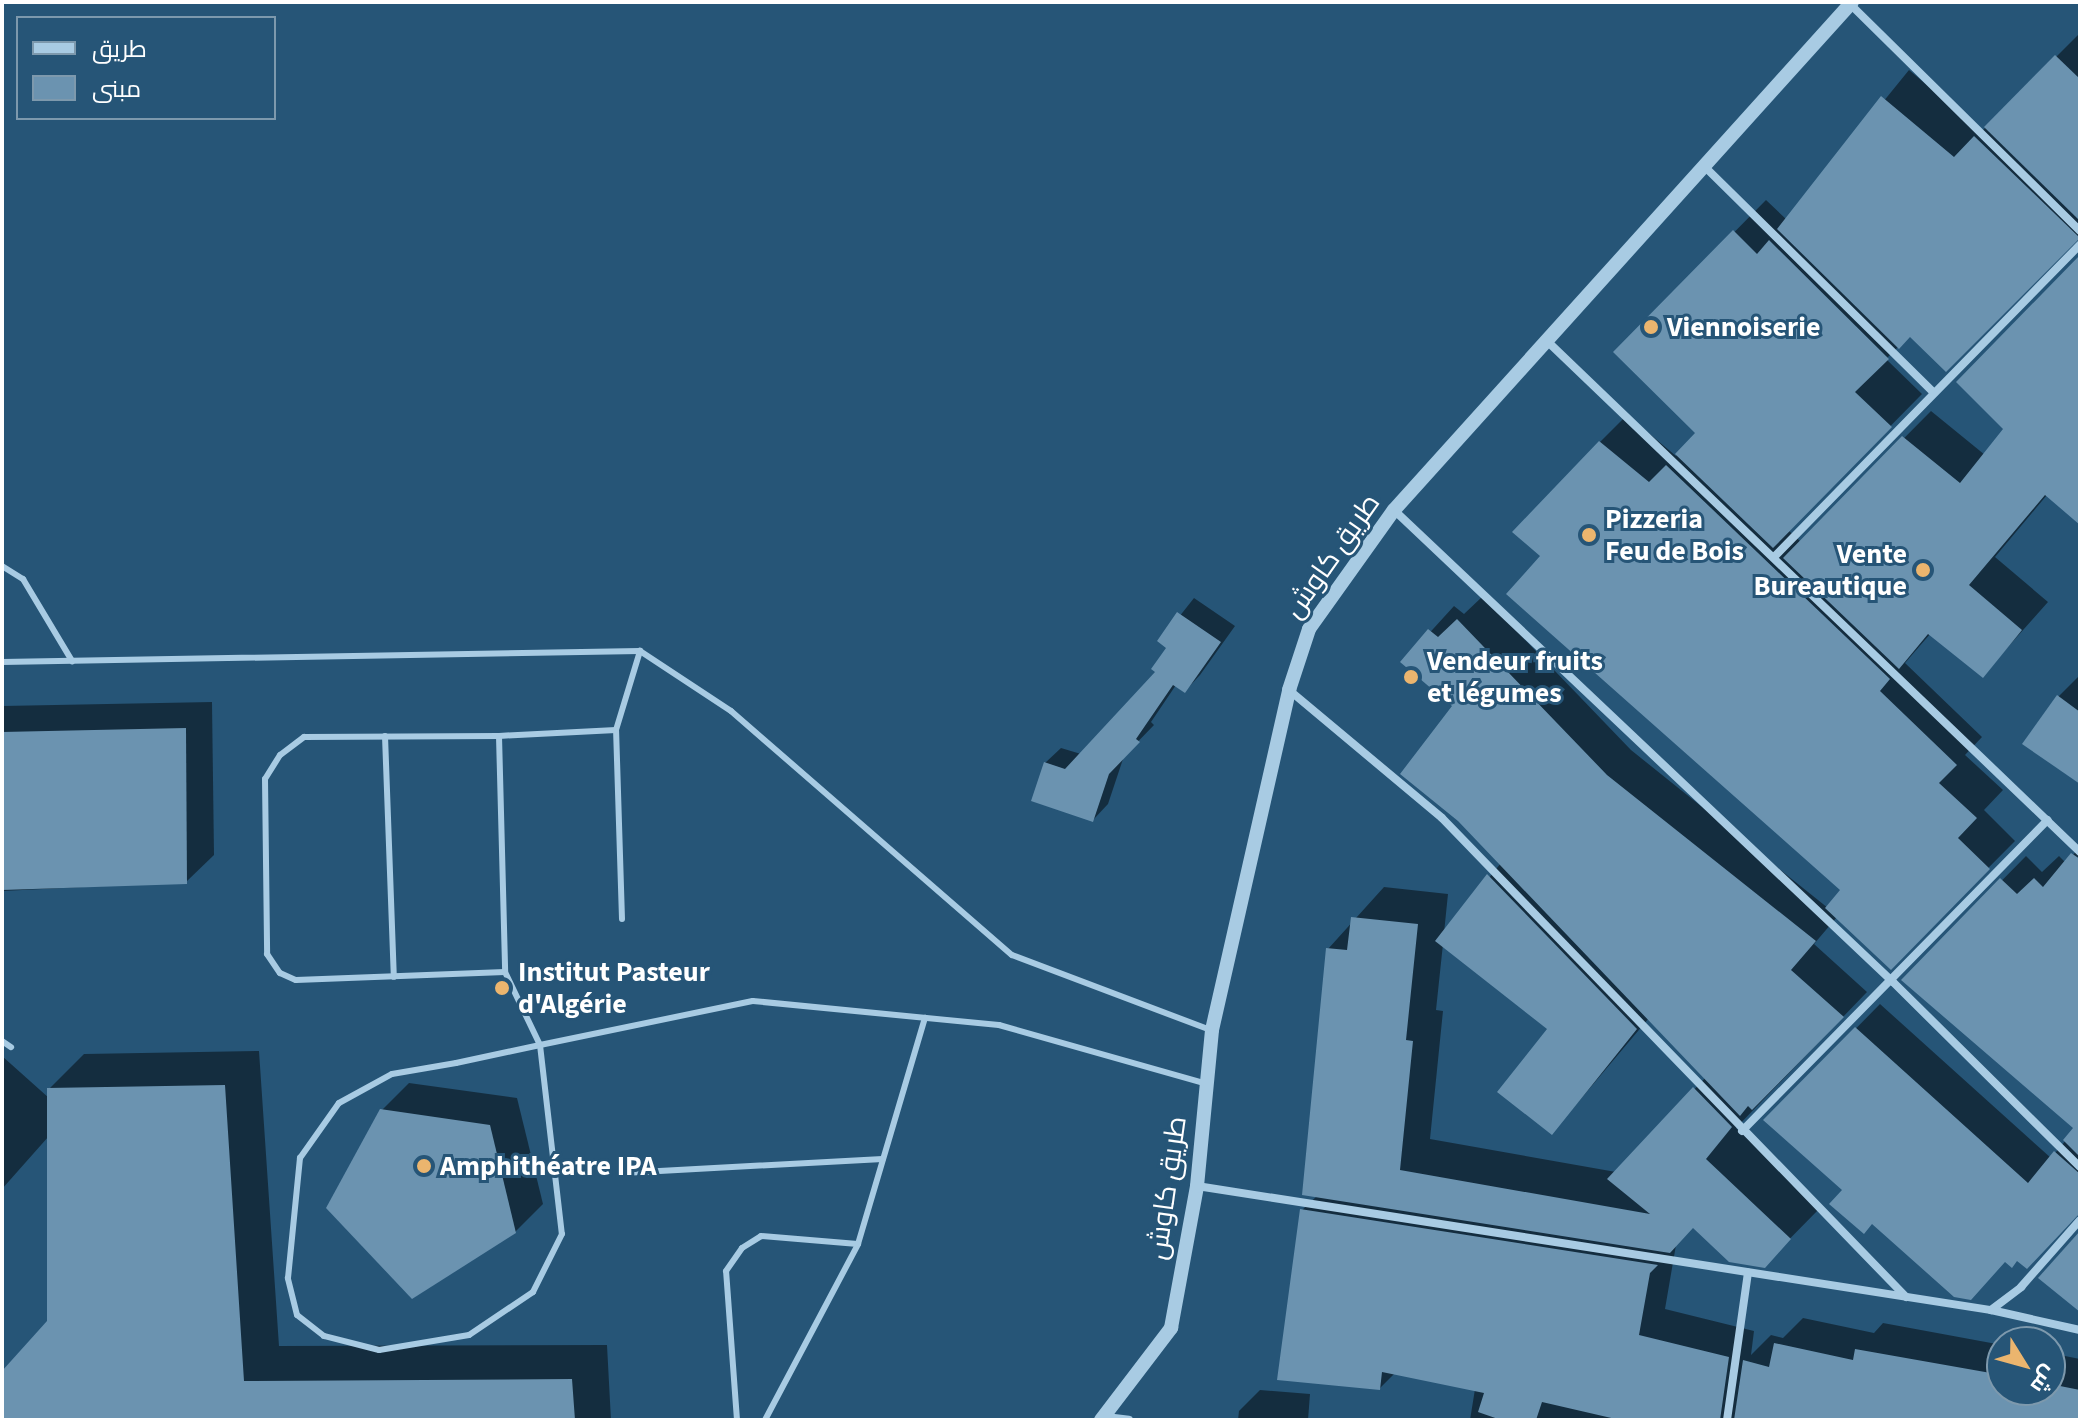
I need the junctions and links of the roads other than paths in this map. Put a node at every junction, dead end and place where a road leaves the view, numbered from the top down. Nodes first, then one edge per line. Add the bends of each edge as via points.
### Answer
1 (1851, 3) edge
2 (1702, 164) junction
3 (2080, 231) edge
4 (2080, 245) edge
5 (1546, 339) junction
6 (1933, 392) junction
7 (1394, 510) junction
8 (1775, 556) junction
9 (2, 566) edge
10 (640, 651) junction
11 (72, 661) junction
12 (2, 662) edge
13 (1289, 690) junction
14 (616, 730) junction
15 (385, 736) junction
16 (499, 736) junction
17 (2048, 820) junction
18 (2080, 852) edge
19 (622, 919) dead end
20 (505, 972) junction
21 (394, 977) junction
22 (1893, 982) junction
23 (925, 1018) junction
24 (1212, 1030) junction
25 (2, 1041) edge
26 (540, 1045) junction
27 (11, 1047) dead end
28 (1207, 1084) junction
29 (1742, 1131) junction
30 (883, 1159) junction
31 (2080, 1167) edge
32 (623, 1173) dead end
33 (1197, 1186) junction
34 (2080, 1220) edge
35 (858, 1244) junction
36 (1748, 1272) junction
37 (1906, 1297) junction
38 (1991, 1310) junction
39 (2080, 1330) edge
40 (1104, 1418) edge
41 (737, 1420) edge
42 (765, 1420) edge
43 (1129, 1420) edge
44 (1727, 1420) edge

1 - 2 street, طريق كاوش
1 - 3 street
2 - 5 street, طريق كاوش
2 - 6 street
4 - 6 street
5 - 7 street, طريق كاوش
5 - 8 street
6 - 8 street
7 - 13 street, طريق كاوش via 1309,629
7 - 22 street
8 - 17 street
9 - 11 lane via 23,579
10 - 11 lane
10 - 14 lane
10 - 24 lane via 731,711 1012,955
11 - 12 lane
13 - 24 street, طريق كاوش
13 - 29 street via 1442,818
14 - 16 lane
14 - 19 lane
15 - 16 lane
15 - 21 lane
15 - 21 lane via 304,737 280,755 265,779 267,954 280,973 296,980
16 - 20 lane
17 - 18 street
17 - 22 street
20 - 21 lane
20 - 26 lane
22 - 29 street
22 - 31 street
23 - 26 lane via 753,1001
23 - 28 lane via 999,1025
23 - 30 lane
24 - 28 street, طريق كاوش
25 - 27 lane
26 - 26 lane via 392,1074 339,1103 300,1158 288,1278 297,1315 324,1336 379,1350 469,1335 533,1292 562,1234
28 - 33 street, طريق كاوش
29 - 37 street
30 - 32 lane
30 - 35 lane
33 - 36 street
33 - 40 street, طريق كاوش via 1171,1328
34 - 38 street via 2021,1287
35 - 41 lane via 761,1236 742,1248 726,1271
35 - 42 lane
36 - 37 street
36 - 44 street
37 - 38 street
38 - 39 street
40 - 43 street

